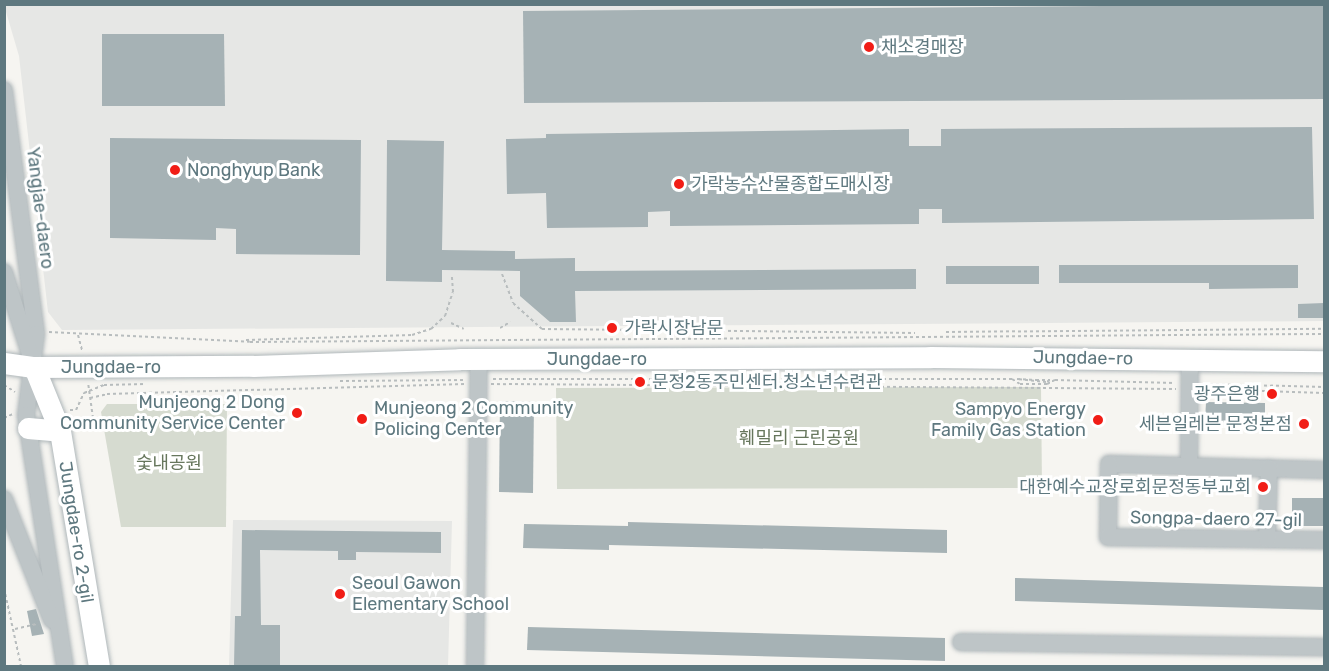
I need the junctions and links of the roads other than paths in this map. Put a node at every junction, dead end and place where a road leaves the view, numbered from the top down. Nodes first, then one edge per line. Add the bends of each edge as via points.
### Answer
1 (4, 90) edge
2 (4, 272) edge
3 (1190, 359) junction
4 (1324, 361) edge
5 (4, 363) edge
6 (34, 367) junction
7 (479, 374) junction
8 (56, 419) junction
9 (28, 428) junction
10 (1189, 466) junction
11 (1269, 468) junction
12 (1324, 470) edge
13 (4, 499) edge
14 (1267, 539) junction
15 (1324, 540) edge
16 (961, 642) dead end
17 (62, 643) junction
18 (1324, 646) edge
19 (65, 666) edge
20 (99, 666) edge
21 (475, 666) edge

1 - 6 street, Yangjae-daero via 36,334
2 - 6 street
3 - 4 main road, Jungdae-ro
3 - 7 main road, Jungdae-ro
3 - 10 street
5 - 6 main road, Jungdae-ro
6 - 7 main road, Jungdae-ro
6 - 8 main road, Jungdae-ro 2-gil
6 - 9 street, Yangjae-daero via 26,415
7 - 21 street
8 - 9 main road
8 - 20 main road, Jungdae-ro 2-gil
9 - 17 street, Yangjae-daero
10 - 11 street
10 - 14 street, Songpa-daero 27-gil via 1109,464 1108,537
11 - 12 street
11 - 14 street
13 - 17 street via 26,562
14 - 15 street, Songpa-daero 27-gil
16 - 18 street
17 - 19 street

